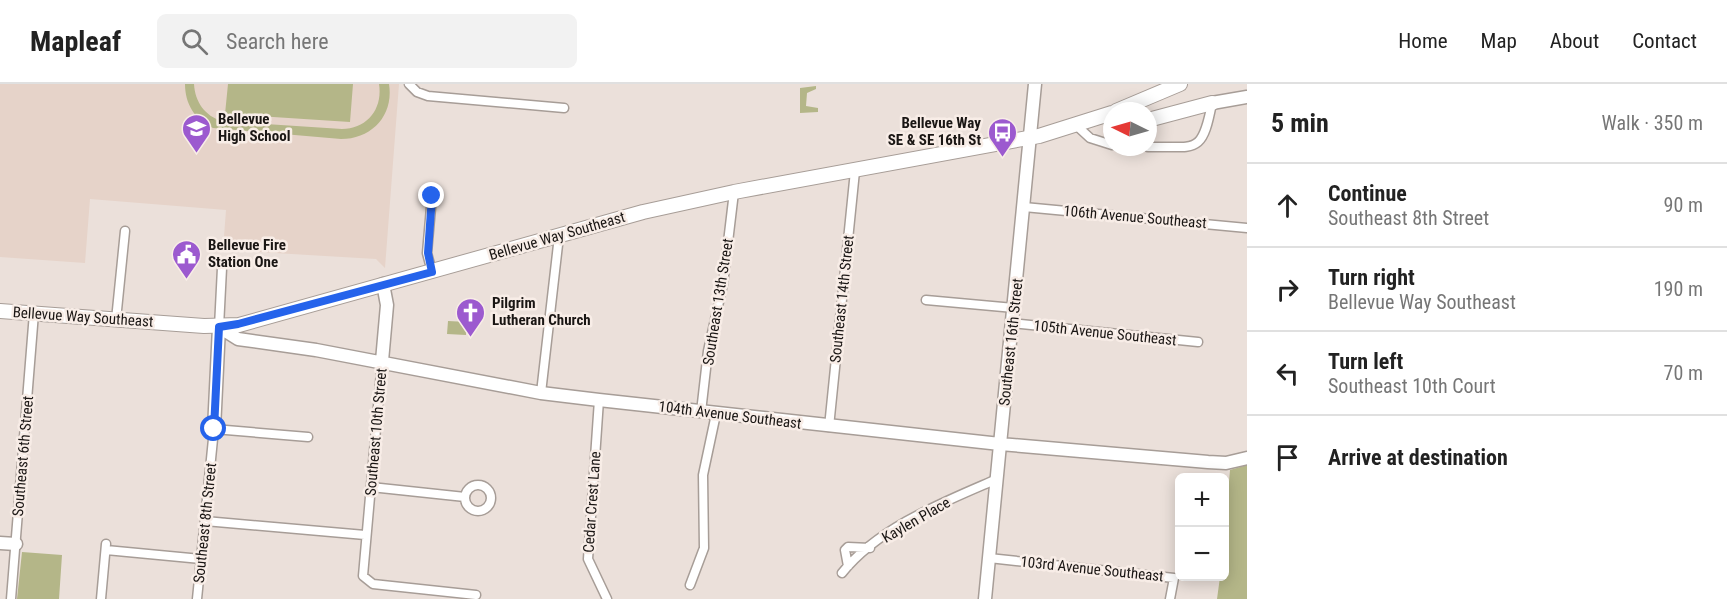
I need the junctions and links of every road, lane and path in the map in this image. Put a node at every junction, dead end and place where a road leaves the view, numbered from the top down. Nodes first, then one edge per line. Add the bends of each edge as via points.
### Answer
1 (1035, 84) edge
2 (1180, 84) edge
3 (411, 86) edge
4 (1247, 97) edge
5 (1137, 102) edge
6 (1212, 104) junction
7 (564, 108) dead end
8 (1103, 116) edge
9 (1157, 118) edge
10 (1077, 126) junction
11 (1029, 138) junction
12 (1103, 142) edge
13 (1157, 147) edge
14 (855, 171) junction
15 (734, 192) junction
16 (432, 196) dead end
17 (1024, 207) junction
18 (1247, 228) edge
19 (125, 231) dead end
20 (559, 236) junction
21 (222, 268) dead end
22 (432, 272) junction
23 (383, 284) junction
24 (926, 300) dead end
25 (1014, 308) junction
26 (0, 311) edge
27 (34, 313) junction
28 (116, 320) junction
29 (1012, 323) junction
30 (219, 327) junction
31 (1198, 342) dead end
32 (382, 361) junction
33 (541, 393) junction
34 (599, 400) junction
35 (701, 412) junction
36 (716, 414) junction
37 (829, 427) junction
38 (214, 429) junction
39 (308, 437) dead end
40 (1000, 444) junction
41 (1247, 458) edge
42 (997, 479) junction
43 (371, 487) junction
44 (465, 497) dead end
45 (205, 521) junction
46 (365, 535) junction
47 (0, 543) edge
48 (16, 544) junction
49 (870, 548) junction
50 (989, 558) junction
51 (201, 559) junction
52 (690, 585) dead end
53 (476, 595) dead end
54 (11, 599) edge
55 (101, 599) edge
56 (197, 599) edge
57 (607, 599) edge
58 (985, 599) edge
59 (1170, 599) edge

1 - 11 street, Southeast 16th Street
2 - 5 main road, Bellevue Way Southeast
3 - 7 street via 428,96
4 - 6 street
6 - 9 main road
6 - 13 street via 1201,143 1191,147
8 - 10 main road, Bellevue Way Southeast
10 - 11 main road, Bellevue Way Southeast
10 - 12 street via 1090,138
11 - 14 main road, Bellevue Way Southeast
11 - 17 street, Southeast 16th Street
14 - 15 main road, Bellevue Way Southeast
14 - 37 street, Southeast 14th Street
15 - 20 main road, Bellevue Way Southeast
15 - 35 street, Southeast 13th Street
16 - 22 street via 428,253
17 - 18 street, 106th Avenue Southeast
17 - 25 street, Southeast 16th Street
19 - 28 street
20 - 22 main road, Bellevue Way Southeast
20 - 33 street
21 - 30 street, Southeast 8th Street
22 - 23 main road, Bellevue Way Southeast
23 - 30 main road, Bellevue Way Southeast
23 - 32 street, Southeast 10th Street via 387,305
24 - 25 street, 105th Avenue Southeast
25 - 29 street, Southeast 16th Street
26 - 27 main road, Bellevue Way Southeast
27 - 28 main road, Bellevue Way Southeast
27 - 48 street, Southeast 6th Street
28 - 30 main road, Bellevue Way Southeast
29 - 31 street, 105th Avenue Southeast
29 - 40 street, Southeast 16th Street
30 - 32 street, 104th Avenue Southeast via 238,339
30 - 38 street, Southeast 8th Street
32 - 33 street, 104th Avenue Southeast
32 - 43 street, Southeast 10th Street
33 - 34 street, 104th Avenue Southeast
34 - 35 street, 104th Avenue Southeast
34 - 57 street, Cedar Crest Lane via 588,559
35 - 36 street, 104th Avenue Southeast
36 - 37 street, 104th Avenue Southeast
36 - 52 street via 703,475 704,548
37 - 40 street, 104th Avenue Southeast
38 - 39 street
38 - 45 street, Southeast 8th Street
40 - 41 street, 104th Avenue Southeast via 1208,462
40 - 42 street, Southeast 16th Street
42 - 49 street, Kaylen Place via 947,501
42 - 50 street, Southeast 16th Street
43 - 44 street
43 - 46 street, Southeast 10th Street
45 - 46 street
45 - 51 street, Southeast 8th Street
46 - 53 street, Southeast 10th Street via 362,571 373,584
47 - 48 street
48 - 54 street, Southeast 6th Street
49 - 49 street, Kaylen Place via 845,569 848,547
50 - 58 street, Southeast 16th Street
50 - 59 street, 103rd Avenue Southeast via 1174,578
51 - 55 street via 106,547
51 - 56 street, Southeast 8th Street

